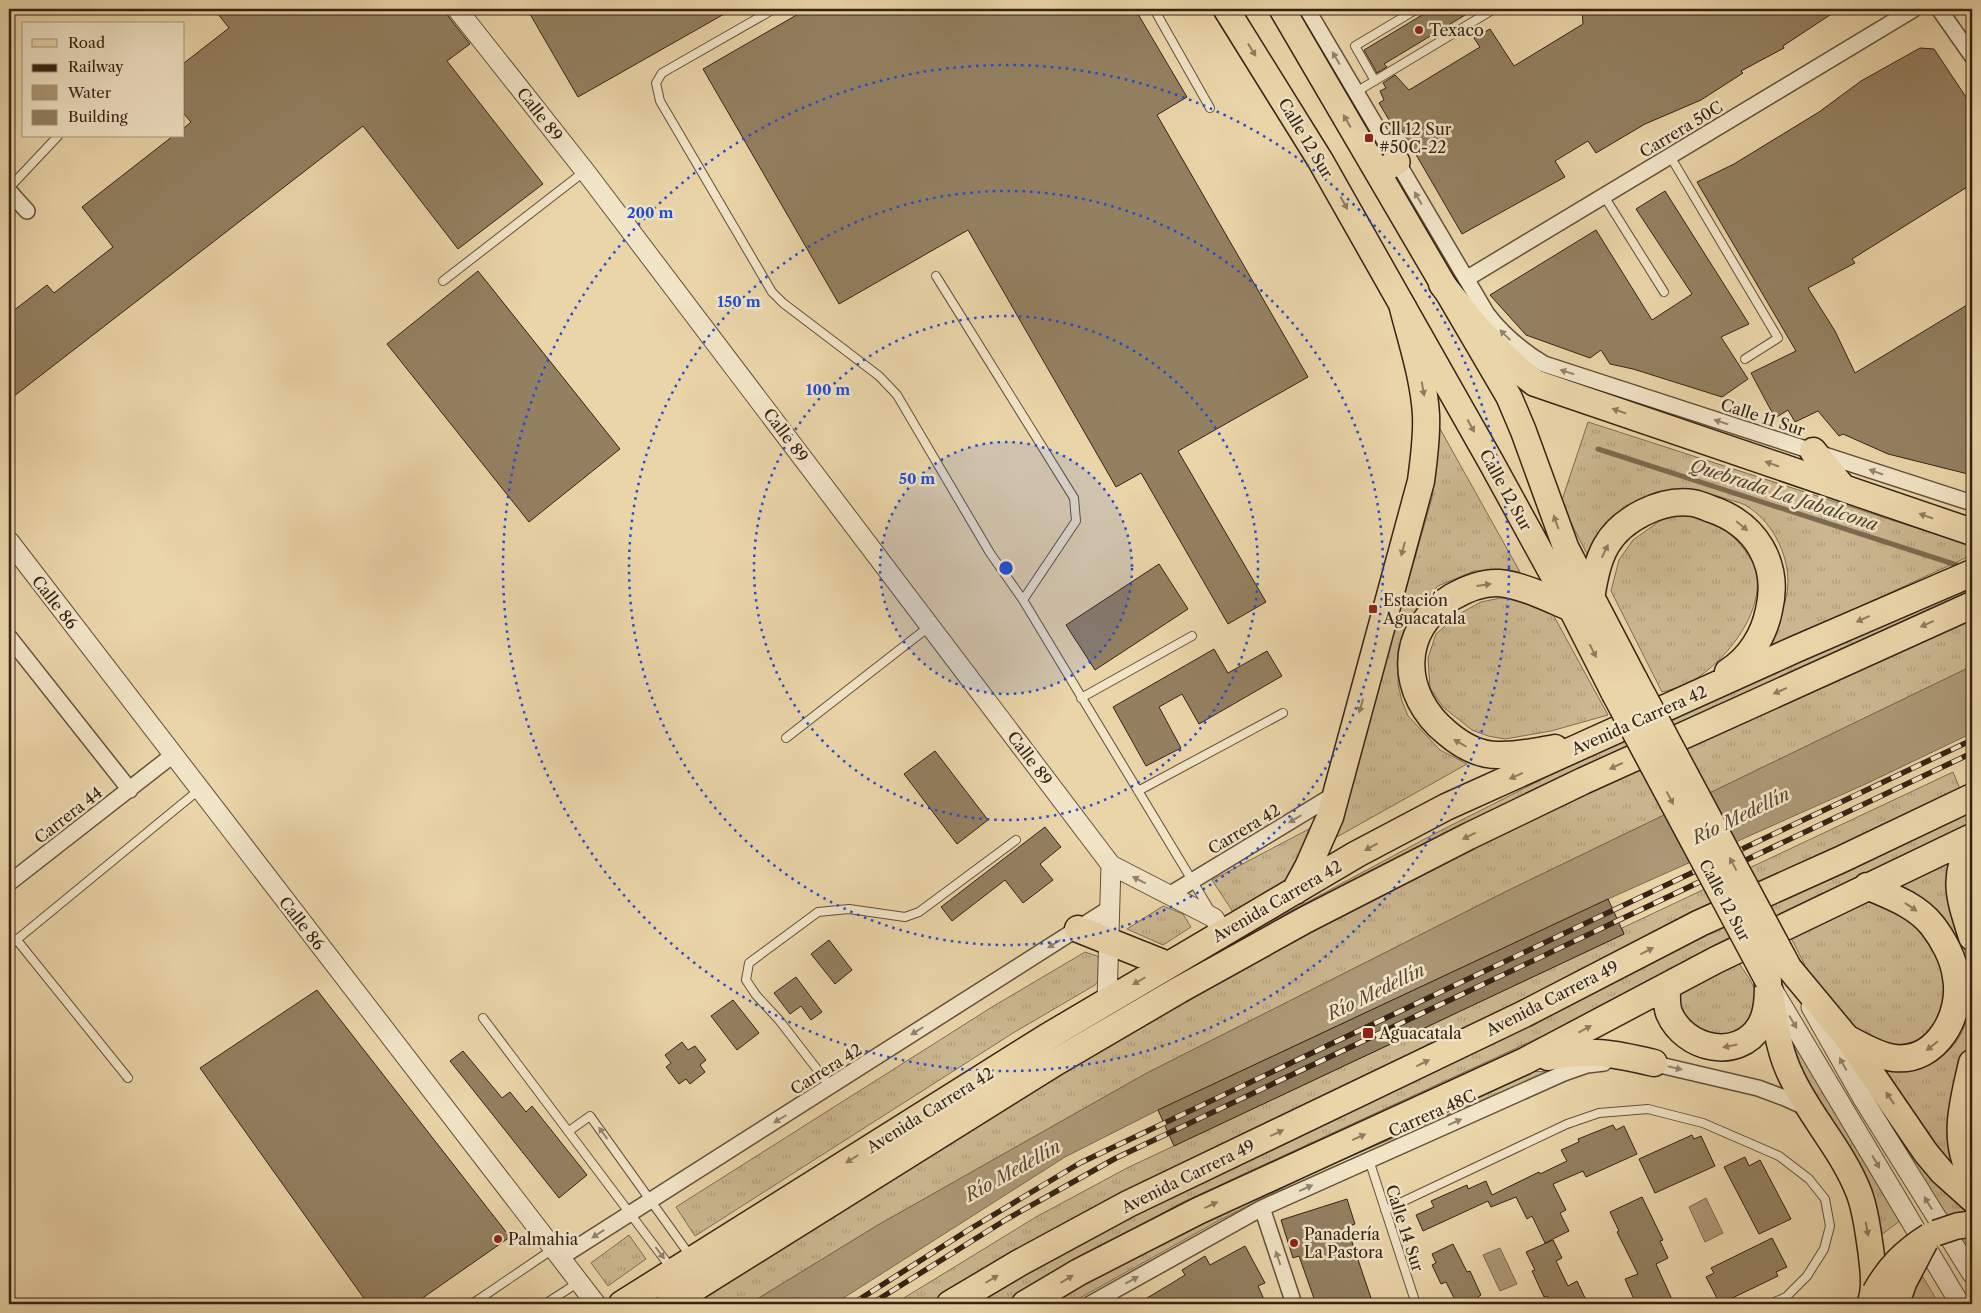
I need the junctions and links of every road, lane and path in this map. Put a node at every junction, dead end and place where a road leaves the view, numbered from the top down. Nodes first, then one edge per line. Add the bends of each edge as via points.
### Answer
1 (457, 9) edge
2 (774, 9) edge
3 (1154, 9) edge
4 (1226, 9) edge
5 (1494, 9) edge
6 (1914, 9) edge
7 (1939, 9) edge
8 (1414, 10) edge
9 (1300, 13) edge
10 (1972, 56) edge
11 (1375, 81) junction
12 (1356, 92) junction
13 (1210, 108) dead end
14 (56, 138) edge
15 (1670, 156) junction
16 (1387, 168) junction
17 (585, 171) junction
18 (9, 188) edge
19 (9, 192) edge
20 (1604, 196) junction
21 (27, 211) dead end
22 (936, 276) dead end
23 (443, 281) dead end
24 (1454, 282) junction
25 (1664, 292) dead end
26 (1403, 308) junction
27 (1745, 359) dead end
28 (1544, 364) joint
29 (1813, 451) junction
30 (1843, 488) junction
31 (1972, 503) edge
32 (1972, 532) edge
33 (9, 541) edge
34 (1972, 572) edge
35 (1022, 600) junction
36 (1581, 603) junction
37 (1972, 604) edge
38 (930, 626) junction
39 (1192, 636) dead end
40 (9, 637) edge
41 (1698, 693) junction
42 (1081, 698) junction
43 (1282, 713) dead end
44 (786, 738) dead end
45 (1593, 741) junction
46 (174, 755) junction
47 (200, 789) junction
48 (130, 790) junction
49 (1138, 791) junction
50 (1337, 793) junction
51 (1972, 797) edge
52 (1972, 837) edge
53 (1016, 840) dead end
54 (1972, 841) edge
55 (1111, 865) junction
56 (1192, 881) junction
57 (9, 883) edge
58 (1867, 886) junction
59 (1295, 891) junction
60 (1169, 895) junction
61 (1110, 908) junction
62 (1219, 925) junction
63 (1078, 929) junction
64 (1972, 937) edge
65 (16, 940) junction
66 (1109, 941) junction
67 (9, 946) edge
68 (1168, 965) junction
69 (1779, 974) junction
70 (1667, 986) junction
71 (1108, 1000) junction
72 (483, 1018) dead end
73 (1848, 1039) junction
74 (1525, 1061) junction
75 (1654, 1063) junction
76 (1972, 1063) edge
77 (128, 1078) dead end
78 (830, 1086) junction
79 (1810, 1110) junction
80 (568, 1131) junction
81 (1369, 1160) junction
82 (1972, 1175) edge
83 (651, 1200) junction
84 (1972, 1200) edge
85 (1262, 1208) junction
86 (1385, 1210) junction
87 (630, 1214) junction
88 (1972, 1224) edge
89 (1933, 1234) junction
90 (1972, 1236) edge
91 (557, 1253) junction
92 (683, 1266) junction
93 (1972, 1274) edge
94 (579, 1282) junction
95 (1872, 1298) edge
96 (472, 1304) edge
97 (545, 1304) edge
98 (596, 1304) edge
99 (622, 1304) edge
100 (669, 1304) edge
101 (950, 1304) edge
102 (1025, 1304) edge
103 (1090, 1304) edge
104 (1294, 1304) edge
105 (1416, 1304) edge
106 (1770, 1304) edge
107 (1896, 1304) edge
108 (1960, 1304) edge

1 - 17 street, Calle 89
2 - 35 lane via 662,73 656,83 660,101 772,292 879,376 897,395 990,553
3 - 13 lane
4 -> 26 main road, Calle 12 Sur via 1320,160
5 - 11 lane
6 - 15 street, Carrera 50C
7 - 10 street
8 - 11 lane via 1355,46
12 -> 9 street, Calle 12 Sur
16 -> 9 main road, Calle 12 Sur
11 - 12 lane
12 - 16 street, Calle 12 Sur
14 - 18 lane
15 - 20 street, Carrera 50C
15 - 27 lane via 1778,338
24 -> 16 main road, Calle 12 Sur
17 - 23 lane
17 - 38 street, Calle 89
19 - 21 street
20 - 24 street, Carrera 50C
20 - 25 lane
22 - 35 lane via 1074,498 1076,521
28 -> 24 street, Calle 12 Sur via 1512,342
30 -> 24 highway via 1536,383 1490,343
36 -> 24 main road, Calle 12 Sur via 1566,548 1523,430
26 -> 36 main road, Calle 12 Sur
26 -> 50 highway via 1423,388 1426,414 1424,465
29 -> 28 street, Calle 11 Sur
29 - 30 highway
31 -> 29 street, Calle 11 Sur
32 -> 30 highway
33 - 46 street, Calle 86
34 -> 41 highway, Avenida Carrera 42
35 - 42 lane
36 -> 41 highway via 1606,546 1638,514 1665,504 1693,503 1723,513 1743,525 1760,544 1769,565 1773,596 1766,626 1753,648 1732,670
45 -> 36 highway via 1498,756 1476,751 1434,723 1420,703 1411,680 1411,650 1421,627 1440,605 1475,586 1499,583
69 -> 36 main road, Calle 12 Sur, bridge via 1635,680
36 -> 69 main road, Calle 12 Sur, bridge via 1614,693
37 -> 100 highway, Avenida Carrera 42 via 1583,781 1305,920 1056,1062
38 - 44 lane
38 - 55 street, Calle 89
39 - 42 lane
40 - 48 street
41 - 45 highway, Avenida Carrera 42
42 - 49 lane
43 - 49 lane
45 -> 59 highway, Avenida Carrera 42 via 1431,815
46 - 47 street, Calle 86
46 - 48 street, Carrera 44
47 - 65 lane
47 - 91 street, Calle 86
48 - 57 street, Carrera 44
49 - 56 lane
50 -> 56 street, Carrera 42
50 - 59 highway via 1320,842
101 -> 51 highway, Avenida Carrera 49 via 1128,1204 1515,1018 1700,923
52 - 58 highway
53 - 78 lane via 919,912 905,917 850,908 818,912 749,963 746,980
54 - 64 highway via 1964,858 1959,890
60 -> 55 street, Calle 89
55 - 61 street
56 - 60 street, Carrera 42
56 - 62 lane
58 - 70 highway
58 -> 73 highway via 1903,902 1931,924 1954,967 1957,995 1949,1027 1928,1050 1912,1057 1894,1058
59 - 62 highway, Avenida Carrera 42
60 - 62 street, Calle 89
61 - 63 street, Carrera 42
61 - 66 street
62 - 68 highway, Avenida Carrera 42
63 - 66 highway
63 -> 78 street, Carrera 42
65 - 67 lane
65 - 77 lane
66 - 68 highway
66 - 71 street
68 -> 71 highway, Avenida Carrera 42
69 -> 70 highway via 1760,1026 1736,1046 1711,1047 1698,1043 1679,1028 1668,1011
69 - 73 main road, Calle 12 Sur
69 - 79 main road, Calle 12 Sur via 1784,1060
93 -> 69 street, Calle 12 Sur via 1846,1070
69 -> 108 street, Calle 12 Sur
74 -> 70 highway
71 -> 92 highway, Avenida Carrera 42
72 - 80 lane
84 -> 73 main road, Calle 12 Sur via 1926,1153
74 - 75 highway via 1570,1053 1599,1052
102 -> 74 highway via 1079,1272 1198,1211
75 -> 79 street, Carrera 48C via 1758,1088
81 -> 75 street, Carrera 48C via 1586,1065 1619,1061
76 - 82 highway via 1960,1131 1964,1157
78 -> 83 street, Carrera 42
79 -> 95 main road, Calle 12 Sur via 1834,1145 1860,1194 1868,1233
83 -> 80 lane via 590,1116
80 - 87 lane
85 -> 81 street, Carrera 48C
81 - 86 lane, Calle 14 Sur
83 - 87 street, Carrera 42
83 - 92 lane
103 -> 85 street, Carrera 48C
104 -> 85 street
86 - 105 lane, Calle 14 Sur
86 - 106 lane via 1567,1124 1599,1114 1648,1109 1703,1123 1779,1156 1809,1179 1825,1199 1830,1226 1824,1249 1807,1276 1786,1297
87 -> 91 street, Carrera 42
87 -> 92 lane
88 - 89 main road, bridge
89 - 90 main road
89 - 95 main road, bridge via 1897,1259
89 - 107 main road, bridge via 1907,1276
91 - 94 street, Calle 86
91 - 96 lane
92 - 99 highway, Avenida Carrera 42
94 - 97 lane
94 - 98 street, Calle 86

